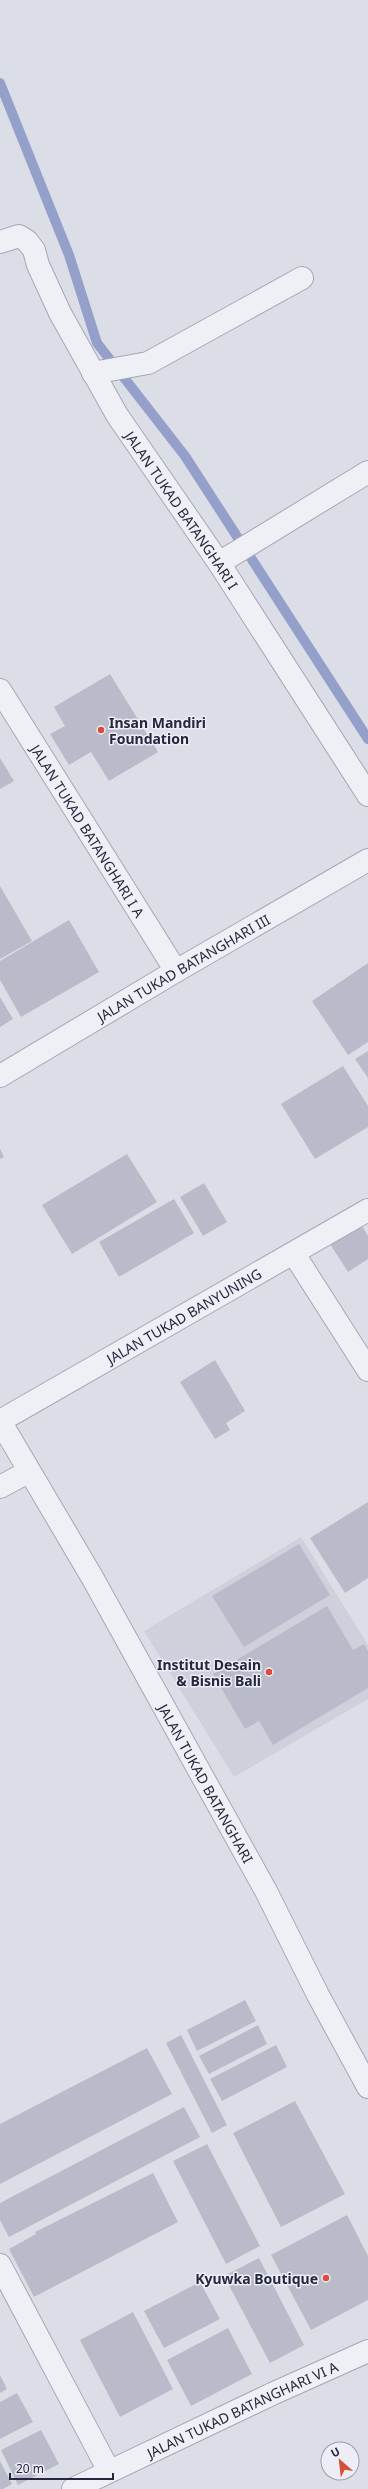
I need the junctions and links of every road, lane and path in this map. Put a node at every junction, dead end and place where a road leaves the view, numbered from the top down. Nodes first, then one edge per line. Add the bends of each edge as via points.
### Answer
1 (0, 242) edge
2 (302, 278) dead end
3 (99, 373) junction
4 (368, 472) edge
5 (219, 563) junction
6 (0, 690) edge
7 (368, 796) edge
8 (368, 860) edge
9 (176, 970) junction
10 (0, 1076) edge
11 (368, 1210) edge
12 (294, 1254) junction
13 (368, 1370) edge
14 (0, 1421) edge
15 (28, 1472) junction
16 (0, 1487) edge
17 (368, 2087) edge
18 (0, 2265) edge
19 (368, 2351) edge
20 (109, 2471) junction
21 (73, 2489) edge

1 - 3 street, JALAN TUKAD BATANGHARI I via 19,236 34,250 38,265 60,313
2 - 3 street via 148,363
3 - 5 street, JALAN TUKAD BATANGHARI I via 117,414
4 - 5 street
5 - 7 street, JALAN TUKAD BATANGHARI I
6 - 9 street, JALAN TUKAD BATANGHARI I A
8 - 9 street, JALAN TUKAD BATANGHARI III
9 - 10 street, JALAN TUKAD BATANGHARI III
11 - 12 street, JALAN TUKAD BANYUNING
12 - 13 street
12 - 14 street, JALAN TUKAD BANYUNING
14 - 15 street, JALAN TUKAD BATANGHARI
15 - 16 street
15 - 17 street, JALAN TUKAD BATANGHARI via 92,1577 212,1792
18 - 20 street
19 - 20 street, JALAN TUKAD BATANGHARI VI A
20 - 21 street, JALAN TUKAD BATANGHARI VI A

